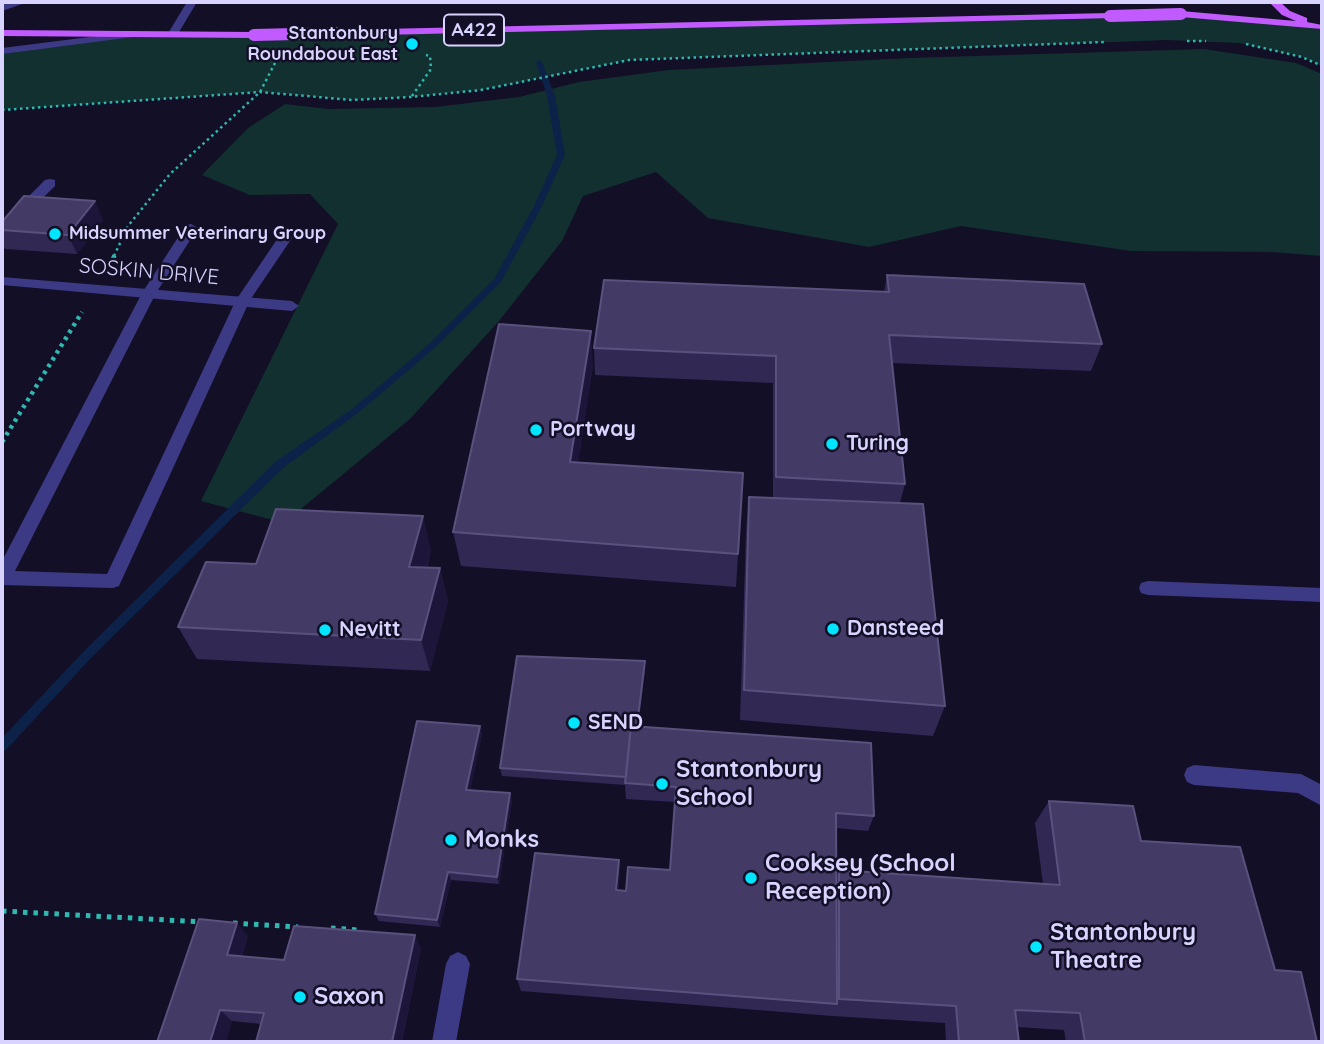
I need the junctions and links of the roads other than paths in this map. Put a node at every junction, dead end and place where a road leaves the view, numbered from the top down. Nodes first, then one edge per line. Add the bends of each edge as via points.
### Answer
1 (23, 2) edge
2 (192, 2) edge
3 (1274, 2) edge
4 (2, 8) edge
5 (1320, 28) edge
6 (2, 33) edge
7 (129, 35) junction
8 (172, 35) junction
9 (2, 51) edge
10 (50, 183) dead end
11 (191, 228) dead end
12 (2, 230) edge
13 (285, 238) dead end
14 (2, 281) edge
15 (149, 293) junction
16 (243, 300) junction
17 (292, 306) dead end
18 (2, 578) edge
19 (1149, 588) dead end
20 (1322, 595) edge
21 (1194, 775) dead end
22 (1322, 796) edge
23 (457, 964) dead end
24 (444, 1042) edge

1 - 4 street
2 - 8 street
3 - 5 main road, A422 via 1286,13
5 - 8 main road, A422, bridge via 1181,14
6 - 7 main road, A422
7 - 8 main road, A422
7 - 9 street
10 - 12 street
11 - 15 street
13 - 16 street
14 - 15 street, SOSKIN DRIVE
15 - 16 street, SOSKIN DRIVE
15 - 18 street
16 - 17 street, SOSKIN DRIVE
16 - 18 street via 113,581
19 - 20 street
21 - 22 street via 1301,784
23 - 24 street

